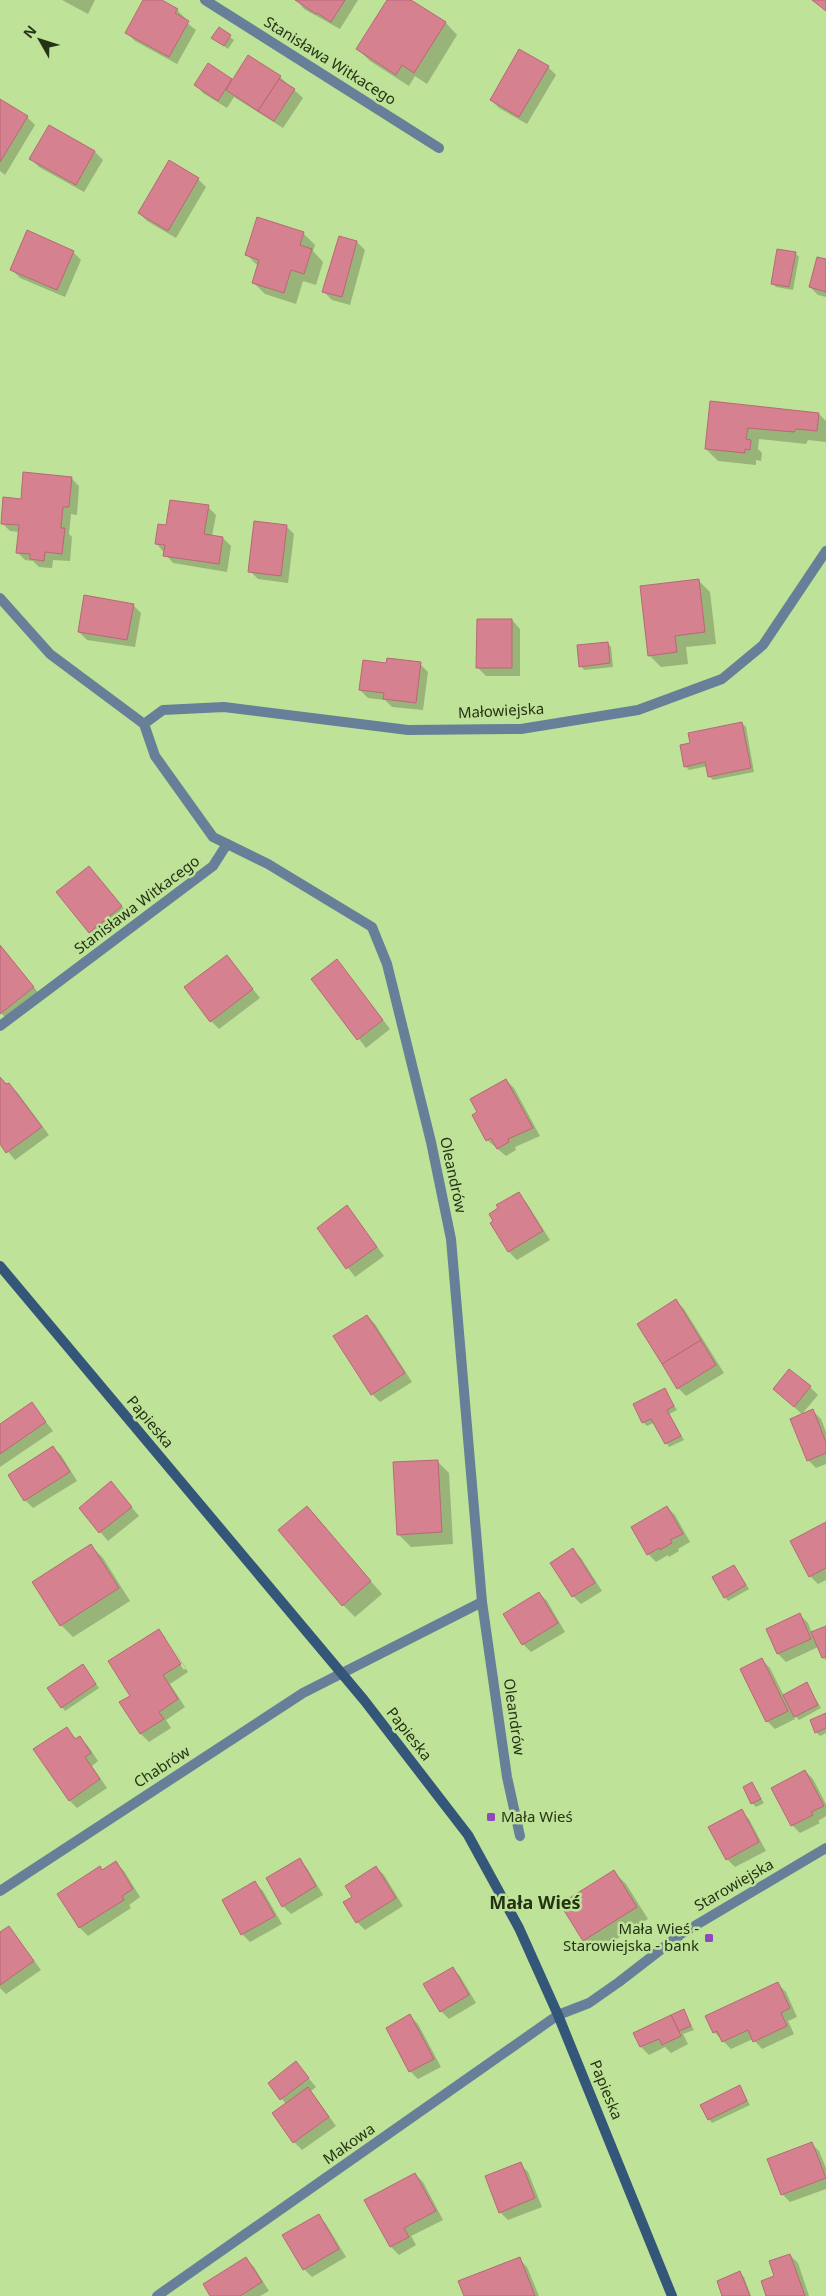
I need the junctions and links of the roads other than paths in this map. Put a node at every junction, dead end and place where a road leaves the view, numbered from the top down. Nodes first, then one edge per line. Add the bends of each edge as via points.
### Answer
1 (205, 0) edge
2 (439, 148) dead end
3 (826, 550) edge
4 (0, 598) edge
5 (144, 724) junction
6 (227, 844) junction
7 (0, 1026) edge
8 (0, 1266) edge
9 (482, 1602) junction
10 (342, 1675) junction
11 (520, 1836) dead end
12 (826, 1848) edge
13 (0, 1891) edge
14 (558, 2015) junction
15 (157, 2296) edge
16 (672, 2296) edge

1 - 2 street, Stanisława Witkacego
3 - 5 street, Małowiejska via 763,645 722,679 638,710 521,728 408,730 224,707 163,710
4 - 5 street via 50,654
5 - 6 street via 155,756 213,837
6 - 7 street, Stanisława Witkacego via 213,866
6 - 9 street, Oleandrów via 268,864 372,928 387,964 431,1142 451,1239
8 - 10 street, Papieska
9 - 10 street
9 - 11 street, Oleandrów via 507,1777
10 - 13 street, Chabrów via 303,1693
10 - 14 street, Papieska via 468,1834 519,1928
12 - 14 street, Starowiejska via 681,1934 589,2002
14 - 15 street, Makowa
14 - 16 street, Papieska

